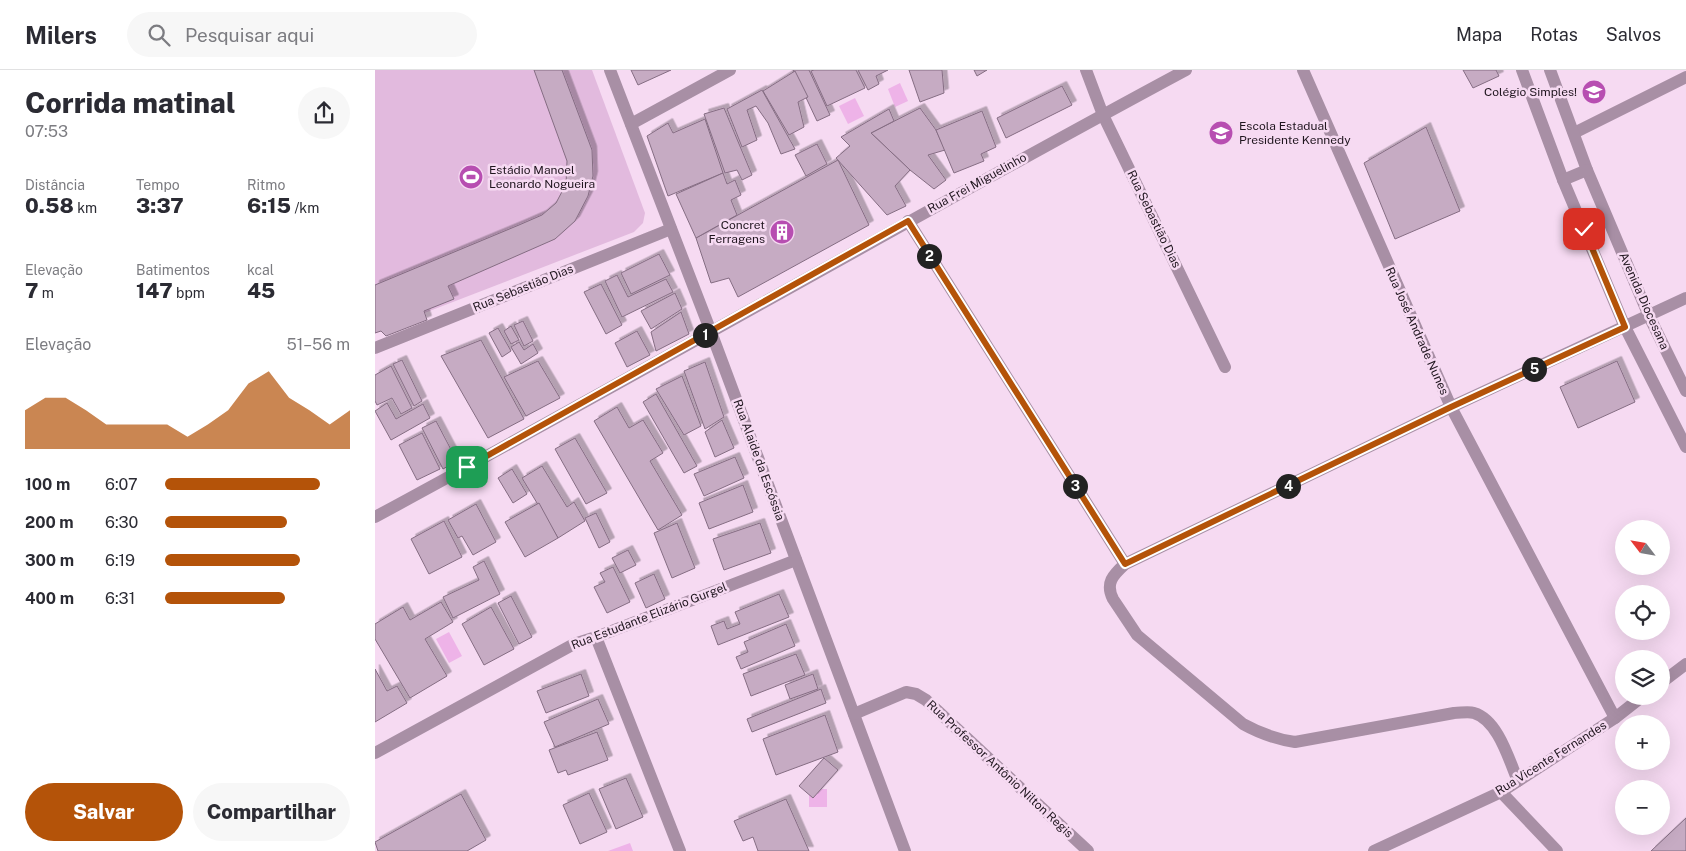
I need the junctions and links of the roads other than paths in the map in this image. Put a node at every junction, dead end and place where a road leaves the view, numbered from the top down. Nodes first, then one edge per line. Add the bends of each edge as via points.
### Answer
1 (610, 70) edge
2 (730, 70) edge
3 (1086, 70) edge
4 (1186, 70) edge
5 (1303, 70) edge
6 (1522, 70) edge
7 (1550, 70) edge
8 (1686, 77) edge
9 (1103, 115) junction
10 (631, 124) junction
11 (1574, 133) junction
12 (1587, 170) junction
13 (1563, 180) junction
14 (908, 221) junction
15 (671, 229) junction
16 (1686, 298) edge
17 (1649, 316) junction
18 (1625, 327) junction
19 (711, 332) junction
20 (375, 348) edge
21 (1225, 367) dead end
22 (1686, 391) edge
23 (1451, 407) junction
24 (1686, 447) edge
25 (375, 517) edge
26 (796, 560) junction
27 (1125, 564) junction
28 (595, 637) junction
29 (1686, 664) edge
30 (1670, 676) edge
31 (1632, 705) edge
32 (854, 714) junction
33 (1619, 715) edge
34 (1615, 718) joint
35 (375, 753) edge
36 (1518, 781) junction
37 (1501, 792) junction
38 (680, 851) edge
39 (905, 851) edge
40 (1089, 851) edge
41 (1374, 851) edge
42 (1557, 851) edge

1 - 10 street, Rua Alaide da Escóssia
2 - 10 street
3 - 9 street, Rua Sebastião Dias
4 - 9 street, Rua Frei Miguelinho
5 - 23 street, Rua José Andrade Nunes
6 - 13 street, Avenida Diocesana
7 - 11 street, Avenida Diocesana
8 - 11 street
9 - 14 street, Rua Frei Miguelinho
9 - 21 street, Rua Sebastião Dias
10 - 15 street, Rua Alaide da Escóssia
11 - 12 street, Avenida Diocesana
12 - 13 street
12 - 17 street, Avenida Diocesana
13 - 18 street, Avenida Diocesana
14 - 19 street, Rua Frei Miguelinho
14 - 27 street
15 - 19 street, Rua Alaide da Escóssia
15 - 20 street, Rua Sebastião Dias
16 - 17 street
17 - 18 street
17 - 22 street, Avenida Diocesana
18 - 23 street
18 - 24 street, Avenida Diocesana
19 - 25 street, Rua Frei Miguelinho
19 - 26 street, Rua Alaide da Escóssia
23 - 27 street
23 - 34 street, Rua José Andrade Nunes
26 - 28 street, Rua Estudante Elizário Gurgel
26 - 32 street, Rua Alaide da Escóssia
27 - 36 street via 1113,576 1109,589 1137,635 1243,724 1260,734 1295,742 1454,712 1473,712 1494,728
28 - 35 street, Rua Estudante Elizário Gurgel via 574,644
28 - 38 street
29 - 30 street
31 - 33 street, Rua Vicente Fernandes
32 - 39 street, Rua Alaide da Escóssia
32 - 40 street, Rua Professor Antônio Nilton Regis via 906,692 916,694
34 - 36 street, Rua Vicente Fernandes
36 - 37 street, Rua Vicente Fernandes
37 - 41 street, Rua Vicente Fernandes
37 - 42 street

